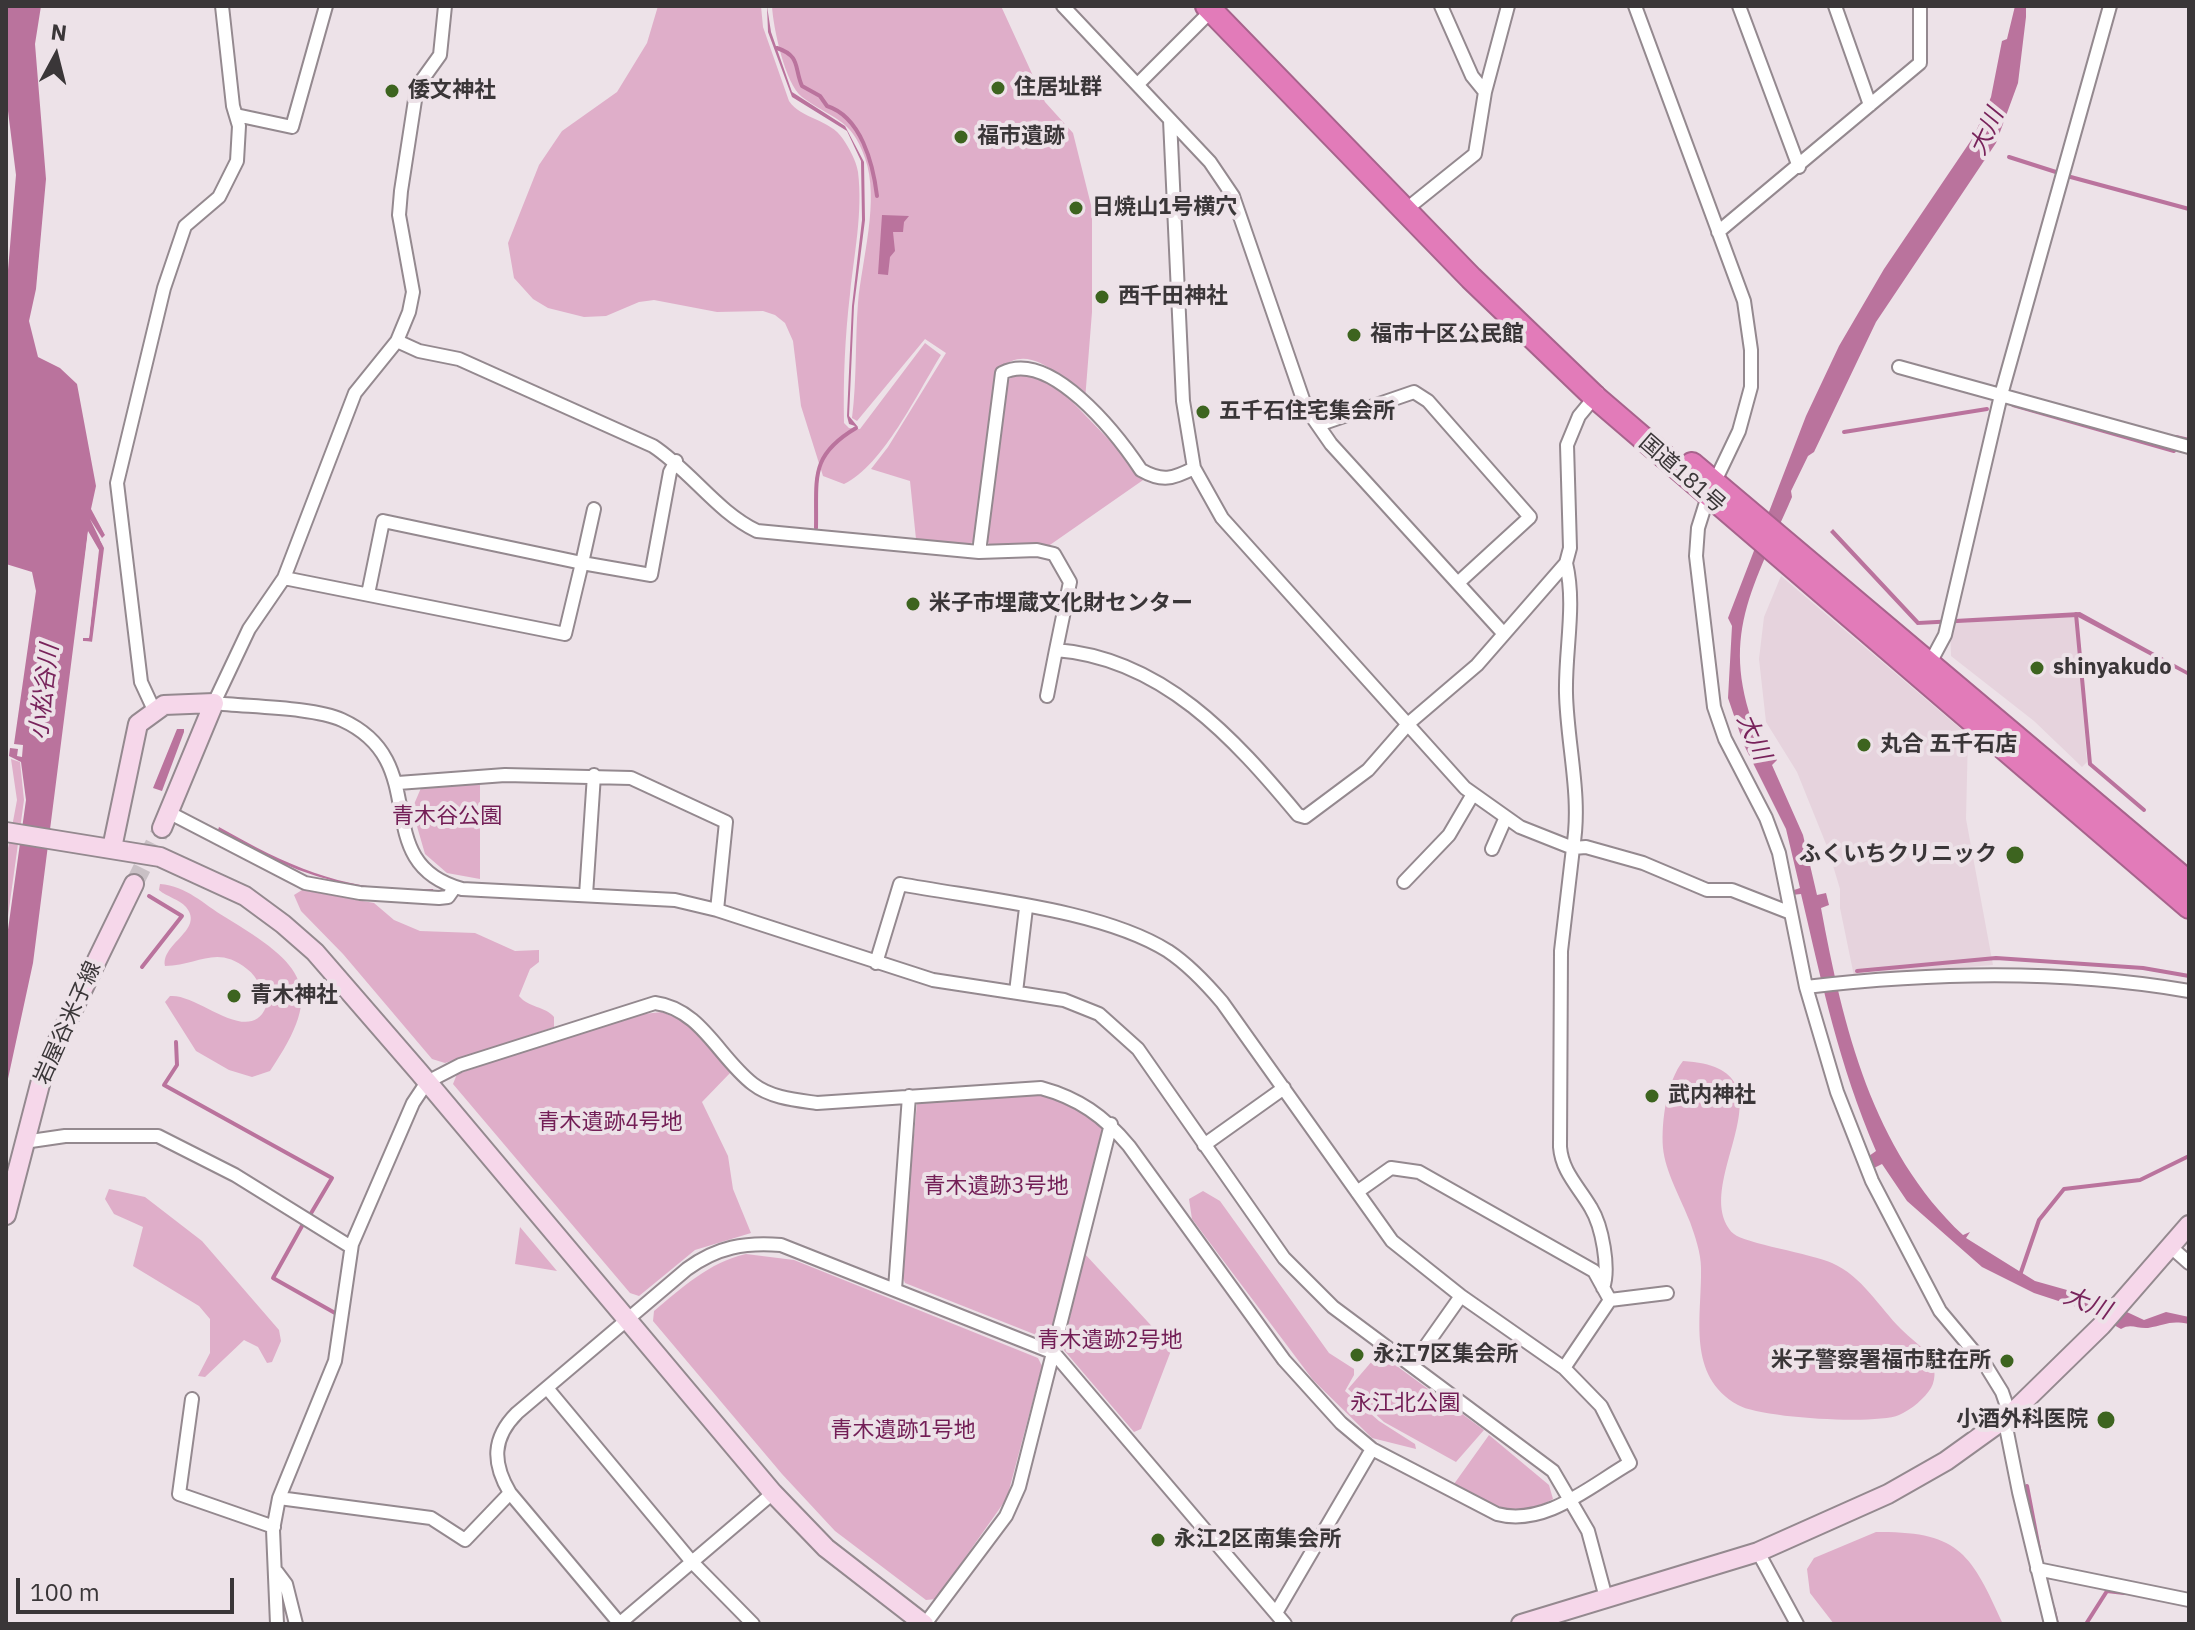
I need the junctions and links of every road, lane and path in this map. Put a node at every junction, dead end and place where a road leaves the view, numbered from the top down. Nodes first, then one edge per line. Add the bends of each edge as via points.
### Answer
1 (222, 6) edge
2 (326, 6) edge
3 (445, 6) edge
4 (1063, 6) edge
5 (1441, 6) edge
6 (1508, 6) edge
7 (1635, 6) edge
8 (1739, 6) edge
9 (1835, 6) edge
10 (1920, 6) edge
11 (2110, 6) edge
12 (1215, 7) edge
13 (1138, 84) junction
14 (1485, 92) junction
15 (1870, 105) junction
16 (236, 115) junction
17 (1170, 120) junction
18 (1799, 167) junction
19 (1414, 203) junction
20 (1718, 232) junction
21 (397, 341) junction
22 (1899, 367) dead end
23 (1598, 394) junction
24 (2001, 395) junction
25 (1318, 425) junction
26 (2189, 447) edge
27 (676, 461) junction
28 (1194, 468) junction
29 (1711, 489) junction
30 (594, 509) dead end
31 (1785, 551) junction
32 (979, 552) junction
33 (582, 563) junction
34 (1566, 563) junction
35 (284, 578) junction
36 (1459, 582) junction
37 (368, 594) junction
38 (1504, 634) junction
39 (1056, 650) junction
40 (1930, 663) junction
41 (1047, 696) dead end
42 (214, 703) junction
43 (154, 710) junction
44 (1409, 723) junction
45 (594, 775) junction
46 (398, 783) junction
47 (1473, 794) junction
48 (1506, 817) junction
49 (165, 820) joint
50 (6, 832) edge
51 (112, 848) junction
52 (1573, 848) junction
53 (1492, 849) dead end
54 (1404, 882) dead end
55 (2189, 883) edge
56 (134, 884) tunnel mouth
57 (455, 887) junction
58 (586, 895) junction
59 (2189, 907) edge
60 (1026, 908) junction
61 (717, 910) junction
62 (1791, 913) junction
63 (876, 963) junction
64 (1811, 986) junction
65 (2189, 991) edge
66 (1016, 992) junction
67 (427, 1082) junction
68 (1284, 1088) junction
69 (909, 1096) junction
70 (1111, 1124) junction
71 (24, 1142) junction
72 (1204, 1145) junction
73 (1357, 1192) junction
74 (6, 1215) edge
75 (2189, 1225) edge
76 (351, 1247) junction
77 (2172, 1248) junction
78 (2189, 1263) edge
79 (1603, 1288) junction
80 (895, 1289) junction
81 (1667, 1293) dead end
82 (1461, 1296) junction
83 (1610, 1300) junction
84 (627, 1321) junction
85 (1054, 1353) junction
86 (1413, 1364) junction
87 (1564, 1368) junction
88 (547, 1388) junction
89 (192, 1399) dead end
90 (2010, 1415) junction
91 (1372, 1449) junction
92 (510, 1493) junction
93 (773, 1493) junction
94 (279, 1498) junction
95 (1570, 1498) junction
96 (274, 1527) junction
97 (1758, 1552) junction
98 (692, 1562) junction
99 (2037, 1569) junction
100 (277, 1572) junction
101 (1606, 1598) junction
102 (2189, 1600) edge
103 (1281, 1619) edge
104 (277, 1624) edge
105 (296, 1624) edge
106 (619, 1624) edge
107 (753, 1624) edge
108 (924, 1624) edge
109 (1521, 1624) edge
110 (1797, 1624) edge
111 (2051, 1624) edge

1 - 16 street
2 - 16 street via 292,127
3 - 21 street via 440,55 423,75 411,116 399,215 413,300
4 - 13 street
5 - 14 street via 1472,76
6 - 14 street
7 - 20 street
8 - 18 street
9 - 15 street
10 - 15 street via 1920,63
11 - 24 street
12 - 13 street
12 - 19 highway, 国道181号
12 - 23 highway, 国道181号 via 1460,267
13 - 17 street
14 - 19 street via 1475,154
15 - 18 street
16 - 43 street via 237,161 219,197 185,226 164,288 117,483 141,682
17 - 25 street via 1211,163 1233,196 1306,408
17 - 28 street via 1183,401
18 - 20 street
19 - 23 highway, 国道181号
20 - 29 street via 1744,301 1752,369 1739,431
21 - 27 street via 459,359
21 - 35 street via 355,393
22 - 24 street
23 - 29 highway, 国道181号
23 - 34 street via 1579,416 1567,445
24 - 26 street
24 - 40 street via 1945,635
25 - 36 street
25 - 36 street via 1414,392 1428,401 1530,517
27 - 32 street via 740,523 757,531
27 - 33 street via 651,575
28 - 32 street via 1174,479 1141,470 1061,380 1040,370 1014,367 1002,373
28 - 44 street via 1222,518
29 - 31 highway, 国道181号
29 - 62 street via 1698,528 1696,556 1714,707 1771,830
30 - 33 street
31 - 40 highway, 国道181号
31 - 59 highway, 国道181号
32 - 39 street via 1054,554 1070,582
33 - 37 street via 565,634
33 - 37 street via 383,521
34 - 38 street
34 - 52 street via 1571,582 1566,692 1576,805
35 - 37 street
35 - 42 street via 249,629
36 - 38 street
38 - 44 street via 1477,665
39 - 41 street
39 - 44 street via 1092,653 1151,677 1240,748 1302,817 1368,770
40 - 55 highway, 国道181号
42 - 43 street
42 - 46 street via 346,722 384,754
42 - 49 street
43 - 51 street via 134,735
44 - 47 street
45 - 46 street
45 - 58 street
45 - 61 street via 631,778 726,822
46 - 57 street via 406,837 416,861 428,874
47 - 48 street
47 - 54 street via 1449,835
48 - 52 street
48 - 53 street
49 - 57 street via 305,883 439,898 448,897
50 - 51 street
51 - 67 street via 160,857 194,872 245,896 283,924 315,952
52 - 62 street via 1643,863 1707,890 1732,890
52 - 79 street via 1561,951 1560,1147 1566,1170 1594,1213 1607,1271
56 - 71 street, 岩屋谷米子線 via 44,1069
57 - 58 street
58 - 61 street via 675,900
60 - 63 street via 900,884
60 - 66 street
60 - 68 street via 1122,928 1167,951 1196,972 1222,1002
61 - 63 street
62 - 64 street
63 - 66 street via 933,980
64 - 65 street via 1993,973 2135,981
64 - 90 street via 1837,1092 1872,1181 1940,1311 1986,1366
66 - 72 street via 1075,1004 1099,1014 1124,1034
67 - 69 street via 460,1065 655,1003 683,1010 753,1085 786,1099 817,1103
67 - 76 street
67 - 84 street
68 - 72 street
68 - 73 street
69 - 70 street via 1041,1088 1068,1095
69 - 80 street
70 - 85 street
70 - 91 street via 1284,1360
71 - 74 street, 岩屋谷米子線
71 - 76 street via 65,1136 158,1136 235,1175
72 - 86 street via 1284,1258 1333,1307
73 - 79 street via 1391,1168 1419,1172 1594,1271
73 - 82 street via 1392,1241
75 - 77 street
76 - 94 street via 335,1361
77 - 78 street
77 - 90 street
79 - 83 street
80 - 84 street via 781,1245 755,1243 700,1259
80 - 85 street
81 - 83 street
82 - 86 street
82 - 87 street
83 - 87 street
84 - 88 street
84 - 93 street
85 - 103 street
85 - 108 street via 1007,1514
86 - 95 street via 1553,1471
87 - 95 street via 1601,1406 1630,1463
88 - 92 street via 500,1432 498,1474
88 - 98 street
89 - 96 street via 179,1494
90 - 97 street via 1888,1494
90 - 99 street via 2007,1432
91 - 95 street via 1517,1520
91 - 103 street
92 - 94 street via 465,1540 431,1518
92 - 106 street
93 - 98 street
93 - 108 street via 826,1548
94 - 96 street
95 - 101 street via 1588,1531
96 - 100 street
97 - 101 street
97 - 110 street
98 - 106 street
98 - 107 street
99 - 102 street
99 - 111 street
100 - 104 street
100 - 105 street via 286,1584
101 - 109 street

